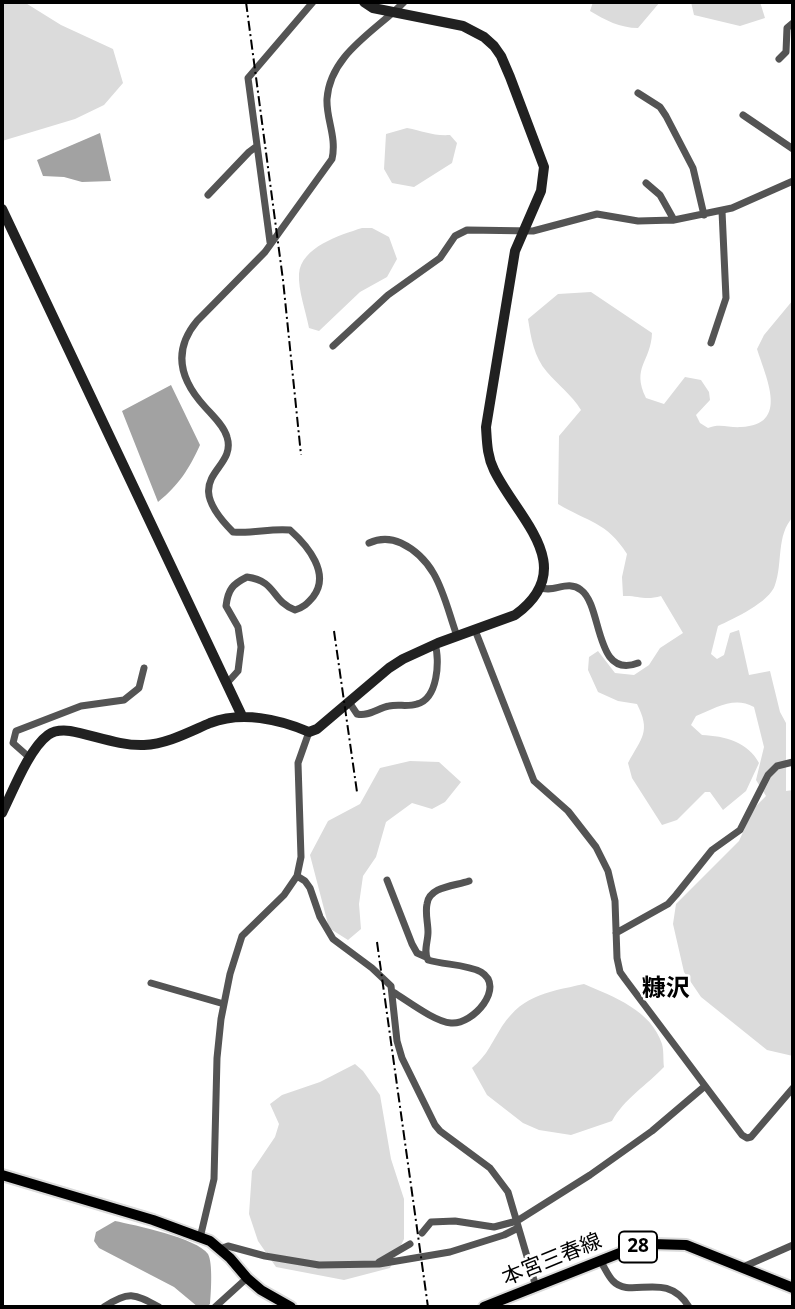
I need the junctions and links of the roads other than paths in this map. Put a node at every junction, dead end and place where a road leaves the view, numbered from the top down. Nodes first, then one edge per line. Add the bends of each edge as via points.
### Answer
1 (313, 2) edge
2 (364, 2) edge
3 (404, 2) edge
4 (393, 13) junction
5 (793, 23) edge
6 (779, 59) dead end
7 (638, 93) dead end
8 (744, 115) dead end
9 (257, 146) junction
10 (793, 149) edge
11 (793, 181) edge
12 (646, 183) dead end
13 (208, 195) dead end
14 (2, 209) edge
15 (722, 211) junction
16 (704, 215) junction
17 (674, 220) junction
18 (524, 231) junction
19 (270, 242) junction
20 (711, 342) dead end
21 (333, 346) dead end
22 (369, 543) dead end
23 (539, 587) junction
24 (475, 630) junction
25 (457, 636) junction
26 (435, 644) junction
27 (638, 663) dead end
28 (144, 668) dead end
29 (228, 682) junction
30 (349, 702) junction
31 (242, 716) junction
32 (309, 732) junction
33 (30, 758) junction
34 (793, 762) edge
35 (2, 813) edge
36 (297, 876) junction
37 (387, 880) dead end
38 (469, 881) dead end
39 (616, 933) junction
40 (426, 957) junction
41 (151, 983) dead end
42 (393, 992) junction
43 (224, 1004) junction
44 (705, 1086) junction
45 (793, 1088) edge
46 (2, 1175) edge
47 (517, 1224) junction
48 (422, 1233) dead end
49 (200, 1237) junction
50 (410, 1244) dead end
51 (793, 1245) edge
52 (220, 1249) junction
53 (601, 1262) junction
54 (376, 1264) junction
55 (743, 1267) junction
56 (247, 1278) junction
57 (536, 1287) junction
58 (793, 1288) edge
59 (104, 1307) edge
60 (159, 1307) edge
61 (215, 1307) edge
62 (291, 1307) edge
63 (484, 1307) edge
64 (689, 1307) edge

1 - 9 street via 248,79
2 - 4 street
3 - 4 street
4 - 18 street via 463,26 484,37 501,56 544,167 541,191
4 - 19 street via 343,58 334,72 327,101 333,129 332,159
5 - 6 street via 787,28 786,52
7 - 16 street via 666,116 693,167
8 - 10 street
9 - 13 street
9 - 19 street
11 - 15 street
12 - 17 street via 660,195
14 - 29 street
15 - 16 street
15 - 20 street via 726,298
16 - 17 street
17 - 18 street via 638,221 597,214
18 - 21 street via 474,229 459,233 440,258 388,295
18 - 23 street via 515,251 506,298 488,410 487,449 497,476 543,551
19 - 29 street via 188,331 182,365 187,382 228,439 227,455 208,486 215,511 233,532 290,530 309,551 320,581 305,607 295,610 259,578 247,576 232,586 226,606 238,627 241,647 238,671
22 - 25 street via 383,538 396,541 427,561
23 - 24 street via 515,615
23 - 27 street via 581,589 590,601 607,653 622,665
24 - 25 street
24 - 39 street via 534,781 568,811 608,871
25 - 26 street
26 - 30 street via 389,668
26 - 30 street via 436,678 423,702 388,706 362,716
28 - 33 street via 139,688 124,700 81,706 16,732 13,743
29 - 31 street
30 - 32 street
31 - 32 street
31 - 33 street via 143,745 59,730 49,734
32 - 36 street via 298,763 301,857
33 - 35 street
34 - 39 street via 777,766 768,775 740,830 712,850 668,904
36 - 42 street via 310,888 333,939 372,968
36 - 43 street via 242,936
37 - 40 street via 412,944
38 - 40 street via 429,896
39 - 44 street via 621,972
40 - 42 street via 486,977 488,995 475,1014 449,1023
41 - 43 street
42 - 47 street via 402,1059 435,1125 497,1175 508,1192
43 - 49 street via 217,1058 214,1179
44 - 45 street via 747,1138
44 - 47 street via 652,1131
46 - 49 main road
47 - 48 street via 494,1227 430,1222
47 - 54 street via 504,1235 450,1252
47 - 57 street
49 - 52 main road
50 - 54 street
51 - 55 street
52 - 54 street via 228,1246 318,1265
52 - 56 main road
53 - 55 main road, 本宮三春線 / 28 via 641,1246 675,1243
53 - 57 main road, 本宮三春線 / 28
53 - 64 street via 620,1286 668,1288
55 - 58 main road, 本宮三春線 / 28
56 - 61 street
56 - 62 main road via 272,1299
57 - 63 main road, 本宮三春線 / 28
59 - 60 street via 133,1295

